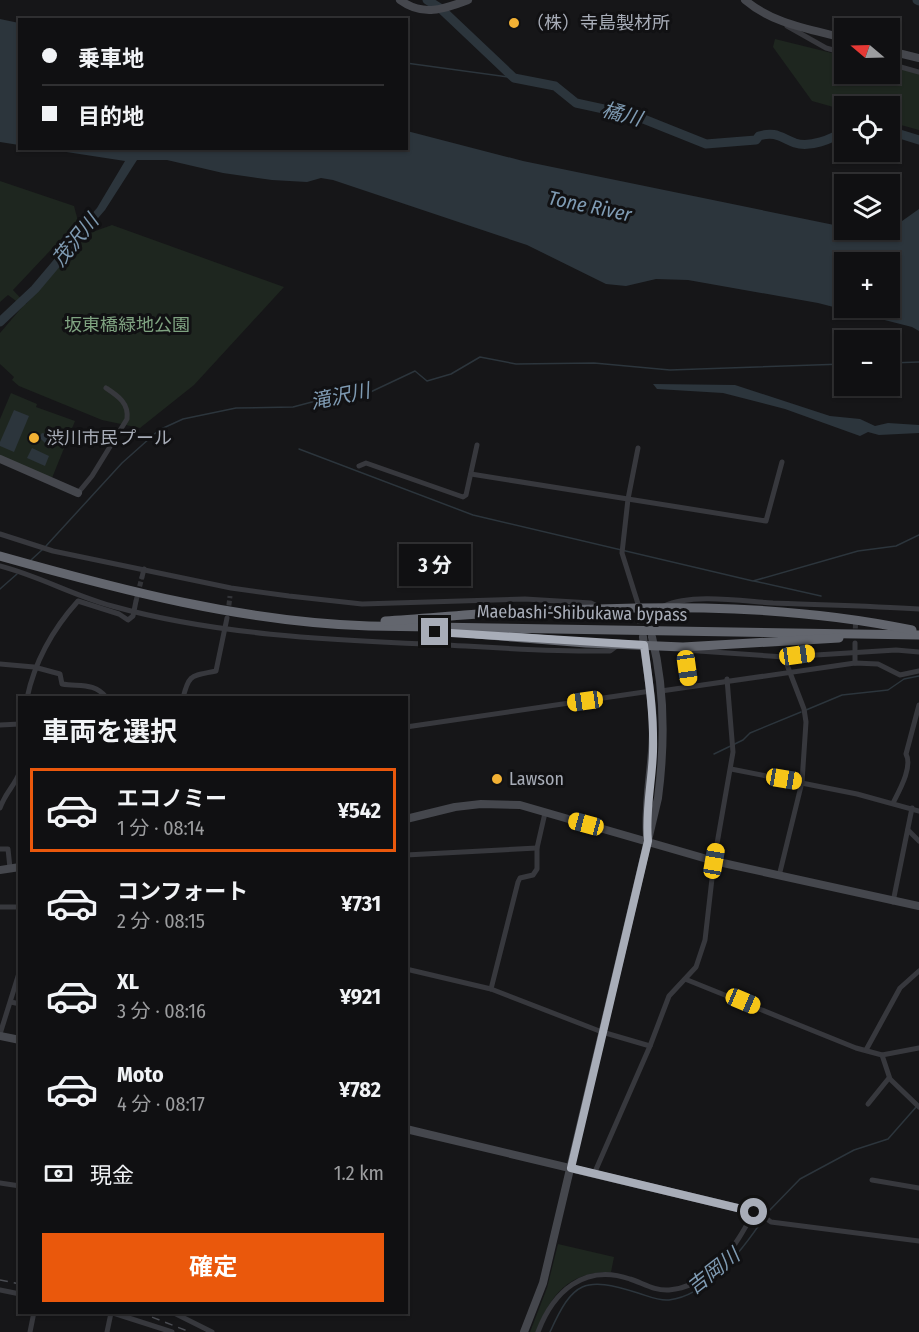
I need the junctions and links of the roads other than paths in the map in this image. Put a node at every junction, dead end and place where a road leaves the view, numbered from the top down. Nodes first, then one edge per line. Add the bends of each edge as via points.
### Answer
1 (400, 0) edge
2 (468, 0) edge
3 (745, 0) edge
4 (779, 21) junction
5 (834, 35) edge
6 (834, 50) edge
7 (900, 53) edge
8 (919, 58) edge
9 (900, 67) edge
10 (919, 72) edge
11 (106, 388) dead end
12 (477, 445) dead end
13 (638, 448) dead end
14 (0, 459) edge
15 (782, 462) dead end
16 (359, 466) dead end
17 (471, 474) junction
18 (78, 492) joint
19 (628, 499) junction
20 (0, 534) edge
21 (0, 556) edge
22 (5, 567) edge
23 (144, 569) junction
24 (142, 577) tunnel mouth
25 (231, 588) junction
26 (230, 596) tunnel mouth
27 (136, 601) tunnel mouth
28 (431, 603) junction
29 (663, 606) junction
30 (857, 606) junction
31 (603, 608) junction
32 (919, 609) edge
33 (134, 610) junction
34 (430, 612) dead end
35 (641, 612) junction
36 (856, 614) tunnel mouth
37 (227, 618) tunnel mouth
38 (323, 623) junction
39 (369, 626) junction
40 (225, 628) junction
41 (883, 633) junction
42 (919, 633) edge
43 (430, 635) dead end
44 (648, 641) junction
45 (855, 643) tunnel mouth
46 (619, 644) junction
47 (429, 645) junction
48 (684, 648) junction
49 (855, 651) junction
50 (919, 652) edge
51 (784, 657) junction
52 (855, 663) junction
53 (0, 664) edge
54 (34, 667) junction
55 (788, 671) junction
56 (919, 671) edge
57 (727, 679) junction
58 (689, 685) junction
59 (651, 691) junction
60 (661, 691) junction
61 (27, 696) edge
62 (105, 696) edge
63 (184, 696) edge
64 (919, 705) edge
65 (18, 724) edge
66 (0, 725) edge
67 (408, 727) edge
68 (731, 769) junction
69 (18, 776) edge
70 (802, 782) junction
71 (893, 803) junction
72 (0, 808) edge
73 (912, 808) junction
74 (919, 811) edge
75 (545, 813) junction
76 (408, 819) edge
77 (908, 830) junction
78 (648, 841) junction
79 (919, 841) edge
80 (537, 848) junction
81 (0, 849) edge
82 (408, 855) edge
83 (714, 861) junction
84 (18, 867) edge
85 (10, 868) junction
86 (0, 870) edge
87 (778, 877) junction
88 (893, 902) junction
89 (919, 906) edge
90 (0, 907) edge
91 (18, 907) edge
92 (408, 969) edge
93 (919, 971) edge
94 (18, 976) edge
95 (685, 979) junction
96 (491, 989) junction
97 (10, 1002) junction
98 (18, 1004) edge
99 (602, 1032) junction
100 (0, 1035) edge
101 (18, 1040) edge
102 (650, 1046) junction
103 (919, 1047) edge
104 (866, 1050) junction
105 (882, 1055) junction
106 (889, 1078) junction
107 (868, 1104) dead end
108 (919, 1107) edge
109 (408, 1129) edge
110 (571, 1168) junction
111 (594, 1174) junction
112 (872, 1180) dead end
113 (0, 1183) edge
114 (18, 1186) edge
115 (919, 1188) edge
116 (757, 1213) junction
117 (919, 1241) edge
118 (0, 1290) edge
119 (18, 1294) edge
120 (34, 1314) edge
121 (111, 1314) edge
122 (114, 1314) edge
123 (176, 1314) edge
124 (30, 1332) edge
125 (107, 1332) edge
126 (172, 1332) edge
127 (212, 1332) edge
128 (524, 1332) edge
129 (538, 1332) edge

1 - 2 street via 415,8 436,11
3 - 4 street
4 - 5 street
4 - 6 street
7 - 8 street
9 - 10 street
11 - 18 street via 122,400 127,419
12 - 17 street
13 - 19 street
14 - 18 street
15 - 19 street via 766,521
16 - 17 street via 366,463 463,497
17 - 19 street
19 - 35 street via 622,554
20 - 23 street via 53,551
21 - 22 highway, Maebashi-Shibukawa bypass
22 - 33 street via 112,606
22 - 38 highway, Maebashi-Shibukawa bypass via 38,566 231,613
23 - 24 street
23 - 25 street
25 - 26 street
25 - 28 street via 362,604
27 - 33 street
28 - 31 street via 525,599 591,603
28 - 34 street
29 - 30 street via 676,601 728,598
29 - 35 highway
29 - 42 highway via 786,613 884,624
30 - 32 street
30 - 36 street
31 - 35 highway
31 - 38 highway
33 - 40 street
33 - 54 street via 130,619 125,620 119,614 78,601 63,618
37 - 40 street
38 - 39 highway, Maebashi-Shibukawa bypass
39 - 41 highway, Maebashi-Shibukawa bypass
39 - 46 highway via 388,631
40 - 47 street
40 - 63 street via 216,671 188,679
41 - 42 highway, Maebashi-Shibukawa bypass
41 - 48 highway
43 - 47 street
44 - 46 highway
44 - 48 highway
44 - 59 street
44 - 60 street
45 - 49 street
46 - 47 street via 610,651 575,652
48 - 51 street
48 - 58 street
49 - 50 street
49 - 51 street
49 - 52 street
51 - 55 street
52 - 55 street
52 - 56 street via 878,664 900,675
53 - 54 street
54 - 61 street
54 - 62 street via 60,674 62,684 99,688
55 - 57 street
55 - 70 street via 804,709
57 - 58 street
57 - 68 street via 733,740
58 - 60 street
59 - 67 street
59 - 78 street via 653,751 646,820
60 - 78 street via 661,771
64 - 71 street via 906,754 906,772
65 - 66 street
68 - 70 street
68 - 83 street
69 - 72 street via 5,793
70 - 71 street
70 - 87 street
71 - 73 street
73 - 74 street
73 - 77 street
75 - 76 street via 520,805 481,804
75 - 78 street
75 - 80 street
77 - 79 street
77 - 88 street
78 - 83 street
78 - 99 street
80 - 82 street
80 - 96 street via 536,873 518,882
81 - 85 street via 8,849
83 - 87 street
83 - 95 street via 705,940 696,967
84 - 85 street
85 - 86 street
87 - 88 street
88 - 89 street
90 - 91 street
92 - 96 street
93 - 104 street via 900,988
94 - 97 street
95 - 102 street via 669,996
95 - 104 street
96 - 99 street
97 - 98 street
97 - 100 street
99 - 102 street
99 - 110 street
100 - 101 street
102 - 111 street
103 - 105 street
104 - 105 street
105 - 106 street
106 - 107 street
106 - 108 street
109 - 110 street
110 - 111 street
110 - 128 street via 543,1283
111 - 116 street
112 - 115 street
113 - 114 street
116 - 117 street via 770,1221
116 - 129 street via 728,1256 702,1277 666,1290 618,1276 587,1276 560,1293
118 - 119 street
120 - 124 street
121 - 125 street
122 - 126 street
123 - 127 street

